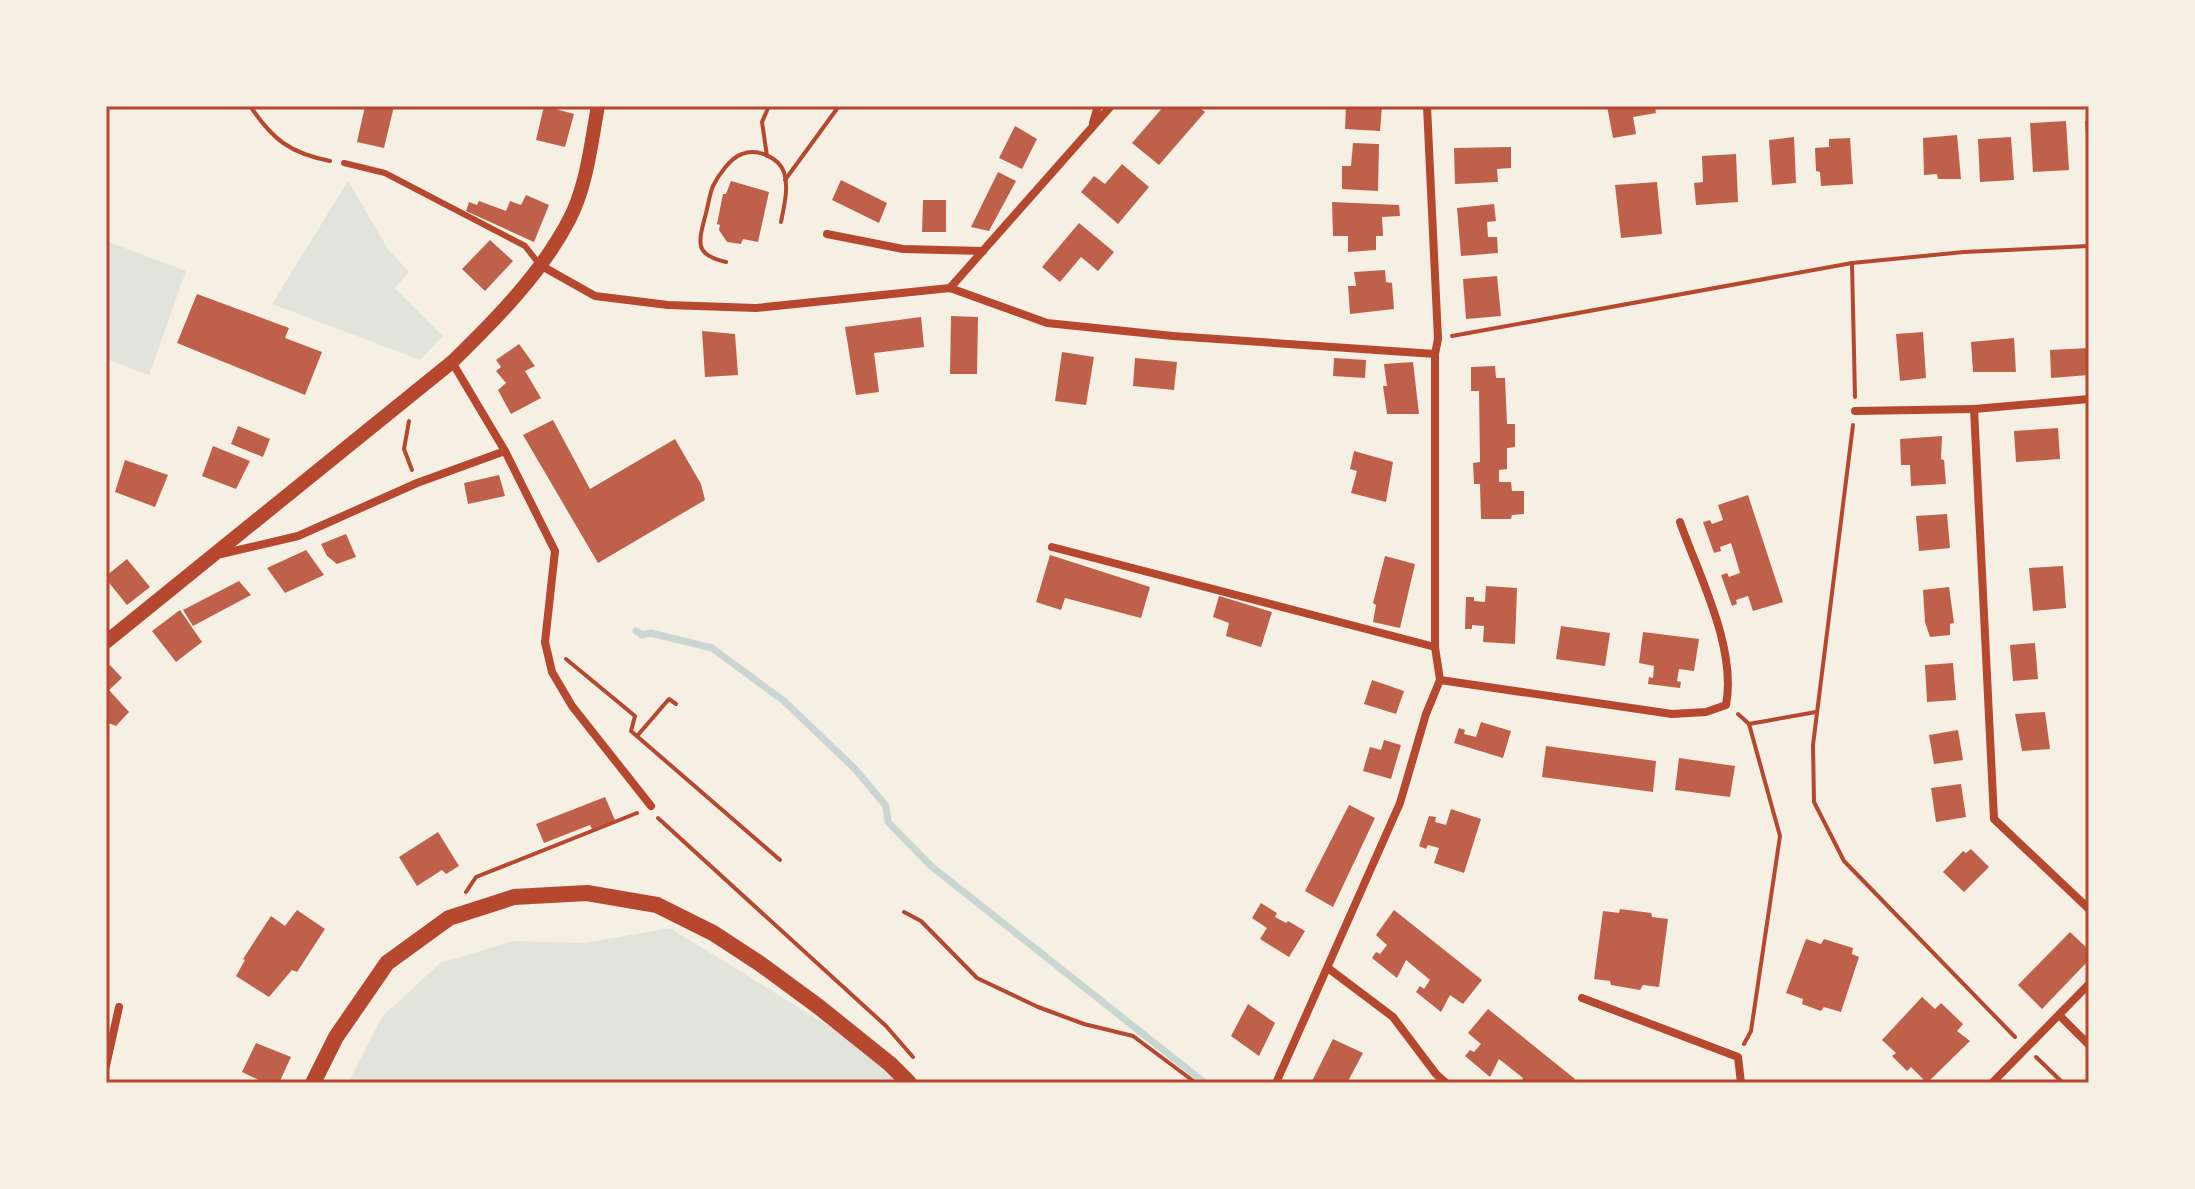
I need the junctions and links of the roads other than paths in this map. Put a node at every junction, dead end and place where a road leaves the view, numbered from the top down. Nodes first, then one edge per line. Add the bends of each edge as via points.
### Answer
1 (598, 106) edge
2 (1098, 106) edge
3 (1111, 106) edge
4 (1427, 106) edge
5 (1092, 128) junction
6 (344, 163) road end
7 (827, 234) dead end
8 (983, 251) junction
9 (540, 265) junction
10 (950, 288) junction
11 (1435, 354) junction
12 (452, 362) junction
13 (2089, 399) edge
14 (1974, 409) junction
15 (1855, 411) road end
16 (505, 451) junction
17 (1680, 522) dead end
18 (1052, 547) dead end
19 (216, 555) junction
20 (106, 642) edge
21 (1435, 647) junction
22 (1440, 680) junction
23 (651, 806) road end
24 (2089, 909) edge
25 (1328, 968) junction
26 (2089, 984) edge
27 (1582, 998) dead end
28 (119, 1007) dead end
29 (2059, 1015) junction
30 (2089, 1045) edge
31 (106, 1066) edge
32 (899, 1076) edge
33 (1435, 1078) edge
34 (313, 1083) edge
35 (1276, 1083) edge
36 (1446, 1083) edge
37 (1741, 1083) edge
38 (1992, 1083) edge

1 - 9 street via 570,218
2 - 5 street
3 - 5 street
4 - 11 street
5 - 8 street
6 - 9 lane via 385,173 483,224 525,246
7 - 8 street via 903,249
8 - 10 street
9 - 10 street via 595,296 668,305 756,308
9 - 12 street
10 - 11 street via 1047,323
11 - 21 street
12 - 16 street
12 - 19 street
13 - 14 street
14 - 15 street
14 - 24 street via 1994,819
16 - 19 street via 298,536
16 - 23 street via 555,551 545,642 552,672 572,706
17 - 22 street via 1725,653 1730,683 1726,705 1672,714
18 - 21 street
19 - 20 street
21 - 22 street
22 - 25 street via 1400,803
25 - 33 street via 1393,1017
25 - 35 street
26 - 29 street
27 - 37 street via 1738,1057
28 - 31 street
29 - 30 street
29 - 38 street
32 - 34 main road via 819,1007 713,933 657,905 587,893 514,897 449,918 387,963 336,1037
33 - 36 street

